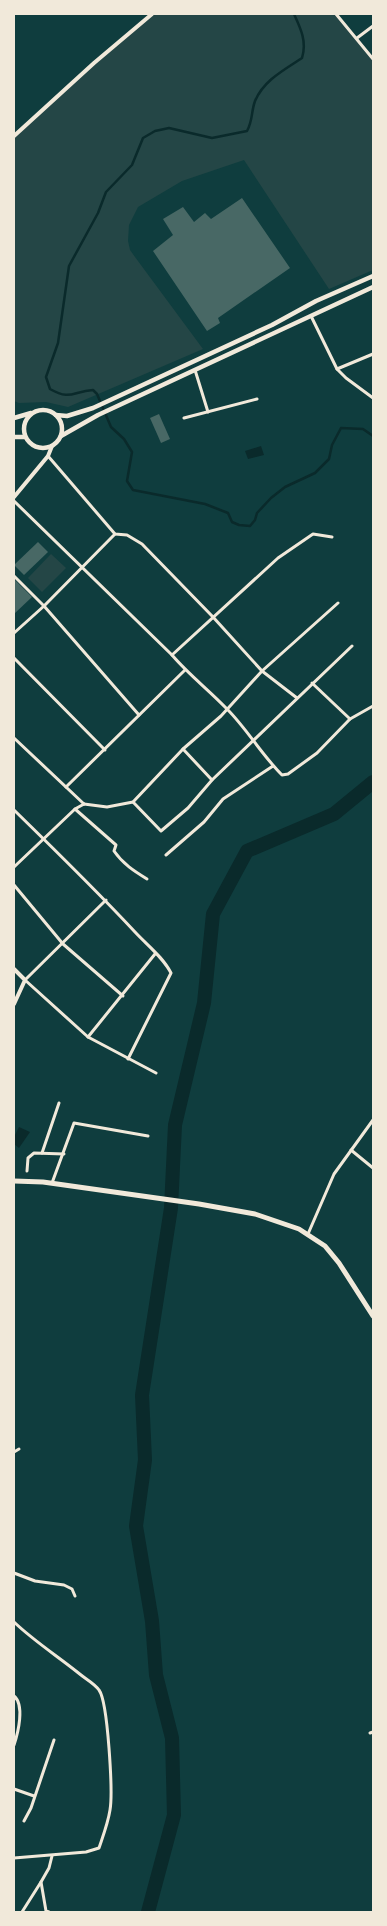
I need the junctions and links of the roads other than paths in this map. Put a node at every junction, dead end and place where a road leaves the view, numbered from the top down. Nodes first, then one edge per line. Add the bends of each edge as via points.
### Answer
1 (152, 14) edge
2 (336, 14) edge
3 (373, 26) edge
4 (357, 38) junction
5 (373, 59) edge
6 (14, 136) edge
7 (373, 276) edge
8 (373, 287) edge
9 (311, 316) junction
10 (373, 354) edge
11 (337, 369) junction
12 (195, 370) junction
13 (373, 398) edge
14 (257, 399) dead end
15 (36, 411) junction
16 (208, 412) junction
17 (56, 415) junction
18 (14, 418) edge
19 (184, 418) dead end
20 (61, 436) junction
21 (14, 437) edge
22 (25, 437) junction
23 (52, 446) junction
24 (48, 456) junction
25 (14, 497) edge
26 (14, 500) edge
27 (116, 534) junction
28 (332, 537) dead end
29 (83, 567) junction
30 (14, 576) edge
31 (338, 602) dead end
32 (44, 606) junction
33 (213, 616) junction
34 (14, 633) edge
35 (352, 646) dead end
36 (172, 655) junction
37 (14, 658) edge
38 (185, 670) junction
39 (262, 671) junction
40 (312, 683) junction
41 (297, 698) junction
42 (373, 706) edge
43 (227, 709) junction
44 (139, 715) junction
45 (350, 719) junction
46 (14, 738) edge
47 (253, 740) junction
48 (183, 749) junction
49 (105, 750) junction
50 (273, 766) junction
51 (212, 780) junction
52 (66, 787) junction
53 (134, 802) junction
54 (84, 804) junction
55 (75, 809) junction
56 (14, 810) edge
57 (43, 839) junction
58 (166, 854) dead end
59 (14, 867) edge
60 (147, 879) dead end
61 (14, 885) edge
62 (106, 900) junction
63 (63, 944) junction
64 (155, 954) junction
65 (14, 968) edge
66 (25, 980) junction
67 (123, 996) junction
68 (14, 1004) edge
69 (88, 1037) junction
70 (128, 1059) junction
71 (156, 1073) dead end
72 (59, 1103) dead end
73 (373, 1120) edge
74 (148, 1136) dead end
75 (352, 1150) junction
76 (42, 1152) junction
77 (64, 1154) junction
78 (373, 1168) edge
79 (26, 1171) dead end
80 (14, 1181) edge
81 (52, 1183) junction
82 (308, 1234) junction
83 (373, 1316) edge
84 (19, 1449) dead end
85 (14, 1452) edge
86 (14, 1572) edge
87 (75, 1596) dead end
88 (14, 1622) edge
89 (14, 1696) edge
90 (54, 1740) dead end
91 (14, 1745) edge
92 (14, 1789) edge
93 (34, 1796) junction
94 (24, 1821) dead end
95 (52, 1856) junction
96 (14, 1858) edge
97 (41, 1882) junction
98 (22, 1912) edge
99 (49, 1912) edge

1 - 6 street
2 - 4 street
3 - 4 street
4 - 5 street
7 - 17 main road via 112,400 67,416
8 - 9 main road
9 - 11 street
9 - 12 main road
10 - 11 street
11 - 13 street
12 - 16 street
12 - 20 main road via 98,415
14 - 16 street
15 - 17 main road via 49,411
15 - 18 main road
15 - 22 main road via 26,419
16 - 19 street
17 - 20 main road via 63,427
20 - 23 main road
21 - 22 main road
22 - 23 main road via 37,448
23 - 24 street
24 - 25 street
24 - 27 street
26 - 29 street
27 - 29 street
27 - 33 street via 127,535 137,540
28 - 33 street via 313,534 278,558
29 - 32 street
29 - 36 street
30 - 32 street
31 - 39 street
32 - 34 street
32 - 44 street
33 - 36 street
33 - 39 street
35 - 40 street
36 - 38 street
37 - 49 street
38 - 43 street
38 - 44 street
39 - 41 street
39 - 43 street
40 - 41 street
40 - 45 street
41 - 47 street
42 - 45 street
43 - 47 street
43 - 48 street
44 - 49 street
45 - 50 street via 317,752 288,774 282,775
46 - 52 street
47 - 50 street
47 - 51 street
48 - 51 street
48 - 53 street
49 - 52 street
50 - 58 street via 222,799 204,822
51 - 53 street via 188,808 161,831
52 - 54 street
53 - 54 street via 107,807
54 - 55 street
55 - 57 street
55 - 60 street via 116,845 114,851 119,858
56 - 57 street
57 - 59 street
57 - 62 street
61 - 63 street
62 - 63 street
62 - 64 street
63 - 66 street
63 - 67 street
64 - 67 street
64 - 70 street via 171,973
65 - 66 street
66 - 68 street
66 - 69 street
67 - 69 street
69 - 70 street
70 - 71 street
72 - 76 street
73 - 75 street
74 - 77 street via 74,1123
75 - 78 street
75 - 82 street via 334,1174
76 - 77 street
76 - 79 street via 34,1153 28,1158
77 - 81 street
80 - 81 main road
81 - 82 main road via 255,1214
82 - 83 main road via 325,1246 336,1259
84 - 85 street
86 - 87 street via 35,1581 64,1585 72,1589
88 - 95 street via 31,1638 100,1690 106,1707 111,1775 110,1809 103,1838 99,1848
89 - 91 street via 18,1699 20,1708 19,1731
90 - 93 street
92 - 93 street
93 - 94 street
95 - 96 street
95 - 97 street
97 - 98 street
97 - 99 street via 46,1912

